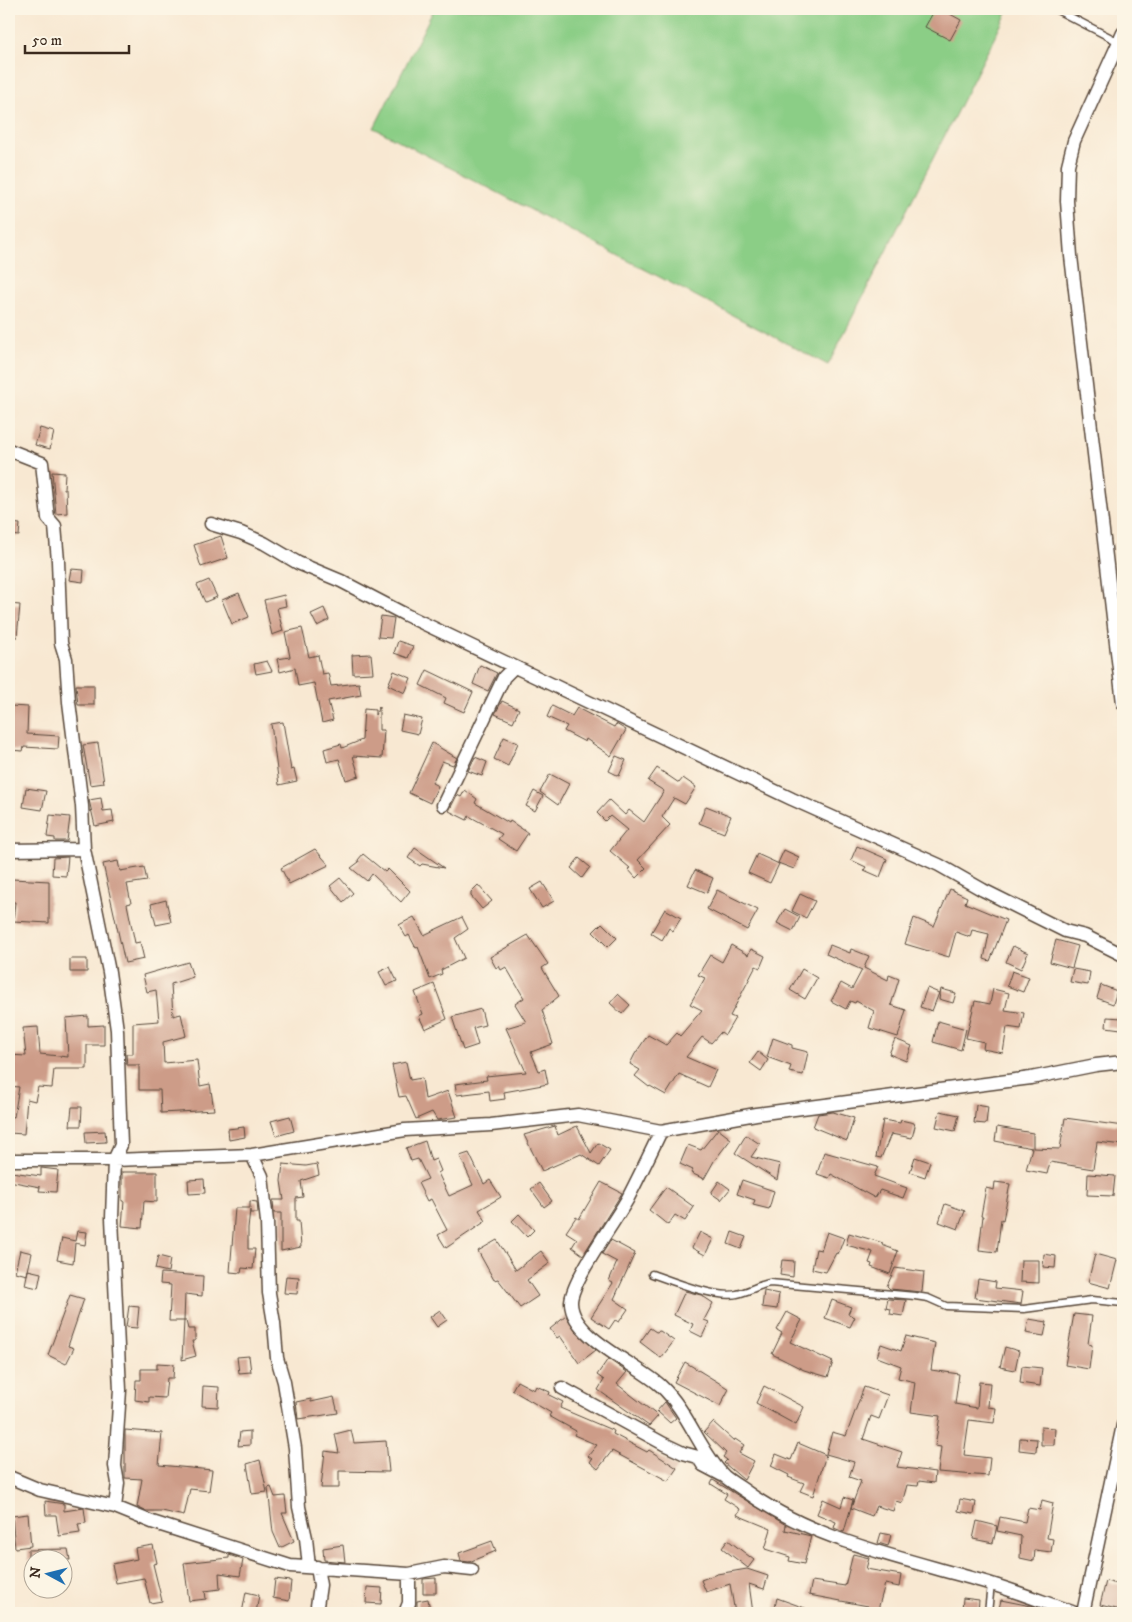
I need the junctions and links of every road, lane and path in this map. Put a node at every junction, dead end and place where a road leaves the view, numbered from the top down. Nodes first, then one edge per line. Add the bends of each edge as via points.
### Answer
1 (1055, 9) edge
2 (1121, 37) edge
3 (9, 450) edge
4 (211, 524) dead end
5 (514, 667) junction
6 (1123, 703) edge
7 (444, 805) dead end
8 (84, 849) junction
9 (9, 850) edge
10 (1123, 955) edge
11 (1123, 1062) edge
12 (661, 1131) junction
13 (252, 1155) junction
14 (9, 1160) edge
15 (114, 1160) junction
16 (652, 1274) dead end
17 (1123, 1303) edge
18 (562, 1388) dead end
19 (1123, 1425) edge
20 (724, 1476) junction
21 (9, 1477) edge
22 (115, 1507) junction
23 (313, 1567) junction
24 (472, 1570) dead end
25 (409, 1574) junction
26 (992, 1584) junction
27 (316, 1613) edge
28 (405, 1613) edge
29 (988, 1613) edge
30 (1074, 1613) edge
31 (1083, 1613) edge

1 - 2 lane
2 - 6 street via 1074,141 1068,165 1067,201
3 - 8 street via 42,463 48,518 55,526 61,643 66,659
4 - 5 street via 264,543
5 - 7 street via 504,677
5 - 10 street via 939,865 1065,931 1085,936
8 - 9 street
8 - 15 street via 109,972 117,1030 121,1145
11 - 12 street via 1031,1078 756,1114
12 - 13 street via 578,1115 406,1130
12 - 20 street via 627,1199 587,1264 571,1297 571,1306 576,1320 609,1351 661,1385
13 - 15 street
13 - 23 street via 262,1176 269,1293 277,1358 295,1448 299,1507
14 - 15 street
15 - 22 street via 112,1218 120,1390
16 - 17 lane via 703,1290 735,1295 770,1283 915,1296 946,1306 1024,1309 1092,1300
18 - 20 street via 683,1454 698,1457 703,1465
19 - 31 street
20 - 26 street via 766,1506 794,1521 844,1541
21 - 22 street via 40,1490
22 - 23 street via 290,1566
23 - 25 street
23 - 27 street via 320,1586
24 - 25 street via 444,1568
25 - 28 street via 409,1603
26 - 29 lane
26 - 30 street

